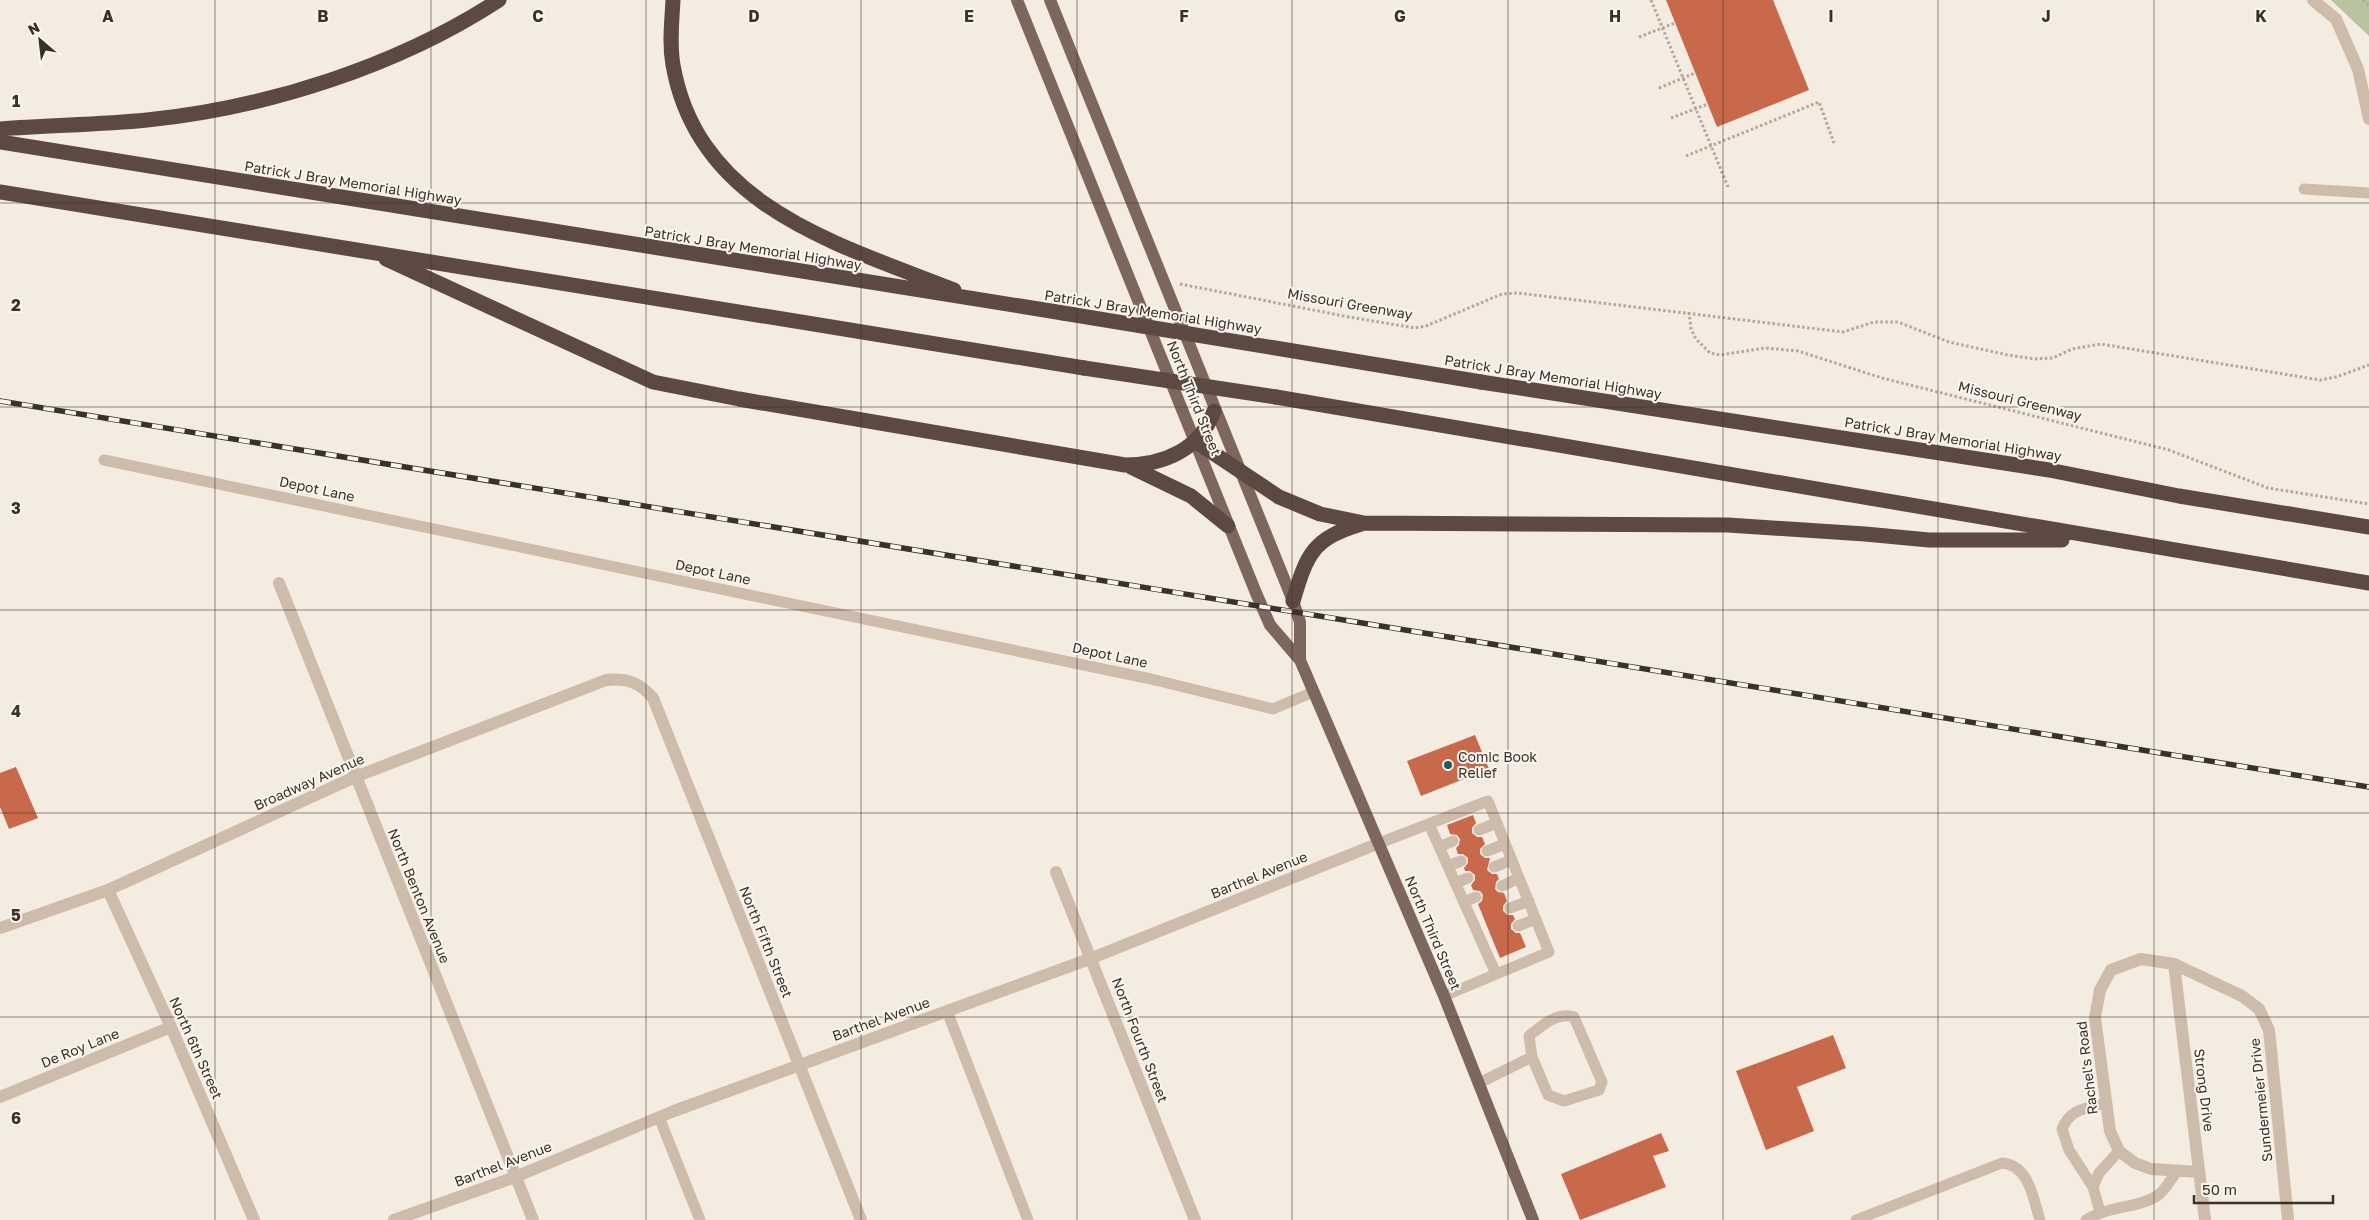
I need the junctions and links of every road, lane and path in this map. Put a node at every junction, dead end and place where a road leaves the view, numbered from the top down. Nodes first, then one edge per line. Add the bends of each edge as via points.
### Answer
1 (499, 0) edge
2 (673, 0) edge
3 (1017, 0) edge
4 (1050, 0) edge
5 (1652, 0) edge
6 (2312, 0) edge
7 (2363, 0) edge
8 (2369, 6) edge
9 (1675, 23) dead end
10 (1662, 28) junction
11 (1639, 37) dead end
12 (1695, 73) dead end
13 (1683, 78) junction
14 (1659, 88) dead end
15 (1708, 104) dead end
16 (1696, 109) junction
17 (1671, 118) dead end
18 (2369, 119) edge
19 (0, 129) edge
20 (0, 142) edge
21 (1834, 143) dead end
22 (1711, 146) junction
23 (1686, 156) dead end
24 (1728, 187) dead end
25 (2304, 189) dead end
26 (0, 192) edge
27 (2369, 193) edge
28 (369, 251) junction
29 (1180, 284) dead end
30 (981, 301) junction
31 (1689, 312) junction
32 (2369, 365) edge
33 (1214, 412) junction
34 (1195, 441) junction
35 (104, 460) dead end
36 (1125, 465) junction
37 (1239, 472) junction
38 (2369, 504) edge
39 (1364, 523) junction
40 (1228, 526) junction
41 (2369, 527) edge
42 (2104, 540) junction
43 (279, 583) dead end
44 (2369, 583) edge
45 (1293, 601) junction
46 (1300, 660) junction
47 (634, 682) joint
48 (1313, 692) junction
49 (355, 777) junction
50 (1497, 823) junction
51 (1429, 824) junction
52 (1479, 830) dead end
53 (1453, 841) dead end
54 (1378, 844) junction
55 (1505, 844) junction
56 (1439, 847) junction
57 (1487, 851) dead end
58 (1512, 860) junction
59 (1461, 861) dead end
60 (1448, 866) junction
61 (1494, 867) dead end
62 (1056, 872) dead end
63 (1468, 878) dead end
64 (1519, 878) junction
65 (1455, 883) junction
66 (1502, 886) dead end
67 (108, 890) junction
68 (1476, 897) dead end
69 (1529, 901) junction
70 (1464, 902) junction
71 (1510, 908) dead end
72 (1484, 919) dead end
73 (1536, 919) junction
74 (1473, 923) junction
75 (1518, 926) dead end
76 (0, 928) edge
77 (1092, 958) junction
78 (2174, 964) junction
79 (1496, 974) junction
80 (1444, 996) junction
81 (2259, 1009) joint
82 (947, 1011) junction
83 (171, 1027) junction
84 (1532, 1057) junction
85 (799, 1065) junction
86 (1478, 1083) junction
87 (0, 1098) edge
88 (2106, 1104) junction
89 (659, 1117) junction
90 (2119, 1151) junction
91 (2177, 1171) junction
92 (2199, 1172) junction
93 (516, 1177) junction
94 (2093, 1187) junction
95 (2100, 1212) junction
96 (254, 1220) edge
97 (394, 1220) edge
98 (533, 1220) edge
99 (700, 1220) edge
100 (861, 1220) edge
101 (1028, 1220) edge
102 (1195, 1220) edge
103 (1533, 1220) edge
104 (1856, 1220) edge
105 (2040, 1220) edge
106 (2086, 1220) edge
107 (2205, 1220) edge
108 (2288, 1220) edge

1 - 19 highway via 400,52 349,73 271,98 147,120
2 - 30 highway via 673,64 681,98 703,142 735,180 766,206 820,237
3 - 34 main road, North Third Street
4 - 33 main road, North Third Street
5 - 10 path
6 - 18 street via 2336,19 2358,69
7 - 8 path
9 - 10 path
10 - 11 path
10 - 13 path
12 - 13 path
13 - 14 path
13 - 16 path
15 - 16 path
16 - 17 path
16 - 22 path
20 - 30 highway, Patrick J Bray Memorial Highway
21 - 22 path via 1819,102
22 - 23 path
22 - 24 path
25 - 27 lane
26 - 28 highway
28 - 36 highway via 652,382
28 - 42 highway, bridge via 1276,397
29 - 31 path, Missouri Greenway via 1415,328 1502,294 1518,293
30 - 41 highway, Patrick J Bray Memorial Highway, bridge via 2048,470 2179,496
31 - 32 path, Missouri Greenway via 1843,332 1874,322 1898,322 1949,342 2035,359 2053,358 2072,349 2101,344 2320,380
31 - 38 path, Missouri Greenway via 1696,339 1710,353 1720,355 1765,348 1798,351 1864,373 2169,450 2260,486
33 - 34 highway via 1210,423
33 - 37 main road, North Third Street
34 - 36 highway via 1179,453 1158,462
34 - 37 highway
34 - 40 main road, North Third Street
35 - 48 lane, Depot Lane via 1151,679 1273,709
36 - 40 highway via 1191,496
37 - 39 highway via 1279,497 1320,514
37 - 45 main road, North Third Street
39 - 42 highway via 1728,525 1929,540
39 - 45 highway via 1334,533 1318,545 1302,571
40 - 46 main road, North Third Street via 1270,625
42 - 44 highway
43 - 49 street, North Benton Avenue
45 - 46 main road, North Third Street via 1300,622
46 - 48 main road, North Third Street
47 - 49 street, Broadway Avenue via 606,680
47 - 85 street, North Fifth Street via 653,698
48 - 54 main road, North Third Street
49 - 67 street, Broadway Avenue
49 - 93 street, North Benton Avenue
50 - 51 lane via 1488,802
50 - 52 lane
50 - 55 lane
51 - 54 lane
51 - 56 lane
53 - 56 lane
54 - 77 street, Barthel Avenue
54 - 80 main road, North Third Street
55 - 57 lane
55 - 58 lane
56 - 60 lane
58 - 61 lane
58 - 64 lane
59 - 60 lane
60 - 65 lane
62 - 77 street, North Fourth Street
63 - 65 lane
64 - 66 lane
64 - 69 lane
65 - 70 lane
67 - 76 street, Broadway Avenue
67 - 83 street, North 6th Street
68 - 70 lane
69 - 71 lane
69 - 73 lane
70 - 74 lane
72 - 74 lane
73 - 75 lane
73 - 79 lane via 1550,952
74 - 79 lane via 1486,939
77 - 82 street, Barthel Avenue
77 - 102 street, North Fourth Street
78 - 81 street, Rachel's Road via 2242,996
78 - 88 street, Rachel's Road via 2141,959 2111,970 2100,990 2095,1018
78 - 92 street, Strong Drive
79 - 80 lane
80 - 86 main road, North Third Street
81 - 108 street, Sundermeier Drive via 2269,1030
82 - 85 street, Barthel Avenue
82 - 101 lane
83 - 87 street, De Roy Lane
83 - 96 street, North 6th Street
84 - 84 lane via 1529,1036 1545,1022 1568,1015 1574,1017 1602,1082 1599,1090 1564,1101 1548,1095
84 - 86 lane
85 - 89 street, Barthel Avenue
85 - 100 street, North Fifth Street
86 - 103 main road, North Third Street
88 - 90 street, Rachel's Road via 2110,1131
88 - 94 lane via 2067,1117 2062,1129 2069,1150
89 - 93 street, Barthel Avenue
89 - 99 lane
90 - 91 street via 2135,1163 2151,1169
90 - 94 lane via 2099,1173
91 - 92 street
91 - 95 lane via 2159,1195 2144,1202
92 - 107 street, Strong Drive
93 - 97 street, Barthel Avenue
93 - 98 street, North Benton Avenue
94 - 95 lane
95 - 106 lane
104 - 105 lane via 2002,1163 2020,1169

